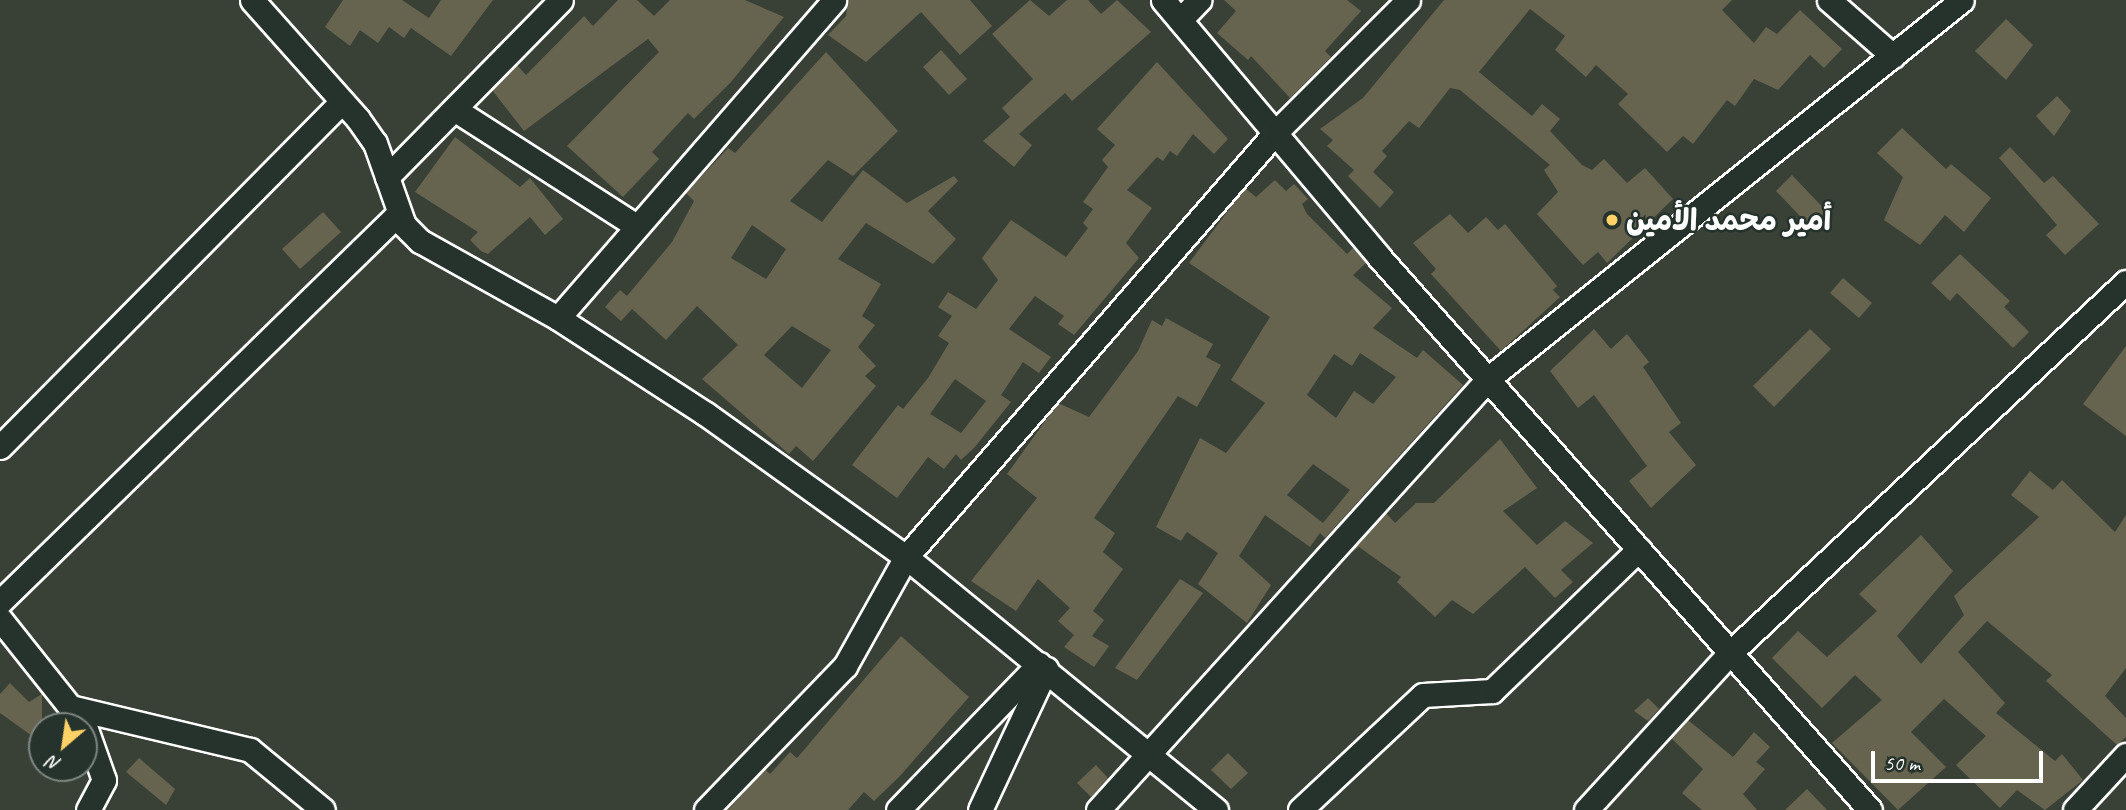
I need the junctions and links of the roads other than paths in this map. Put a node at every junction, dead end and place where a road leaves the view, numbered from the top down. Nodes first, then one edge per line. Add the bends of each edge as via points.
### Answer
1 (253, 0) edge
2 (561, 0) edge
3 (834, 0) edge
4 (1163, 0) edge
5 (1199, 0) edge
6 (1408, 0) edge
7 (1829, 0) edge
8 (1962, 0) edge
9 (1181, 20) junction
10 (1893, 56) junction
11 (342, 101) junction
12 (454, 109) junction
13 (1275, 134) junction
14 (387, 177) junction
15 (398, 214) junction
16 (636, 226) junction
17 (2124, 287) edge
18 (558, 318) junction
19 (1489, 378) junction
20 (0, 447) edge
21 (1639, 549) junction
22 (905, 557) junction
23 (0, 602) edge
24 (0, 619) edge
25 (1730, 654) junction
26 (1043, 667) junction
27 (80, 712) edge
28 (98, 716) edge
29 (2126, 755) edge
30 (1154, 756) junction
31 (98, 765) edge
32 (88, 810) edge
33 (323, 810) edge
34 (706, 810) edge
35 (898, 810) edge
36 (980, 810) edge
37 (1098, 810) edge
38 (1216, 810) edge
39 (1300, 810) edge
40 (1586, 810) edge
41 (1870, 810) edge
42 (2075, 810) edge

1 - 11 street
2 - 12 street
3 - 16 street
4 - 9 street
5 - 9 street
6 - 13 street
7 - 10 street
8 - 10 street
9 - 13 street
10 - 19 street
11 - 14 street via 375,143
11 - 20 street
12 - 14 street
12 - 16 street
13 - 19 street
13 - 22 street
14 - 15 street
15 - 18 street via 420,241
15 - 23 street
16 - 18 street
17 - 25 street
18 - 22 street via 706,414
19 - 21 street
19 - 30 street
21 - 25 street
21 - 39 street via 1492,691 1423,695
22 - 26 street
22 - 34 street via 845,666
24 - 27 street
25 - 40 street
25 - 41 street
26 - 30 street
26 - 35 street
26 - 36 street
28 - 33 street via 250,750
29 - 42 street
30 - 37 street
30 - 38 street
31 - 32 street via 103,780

